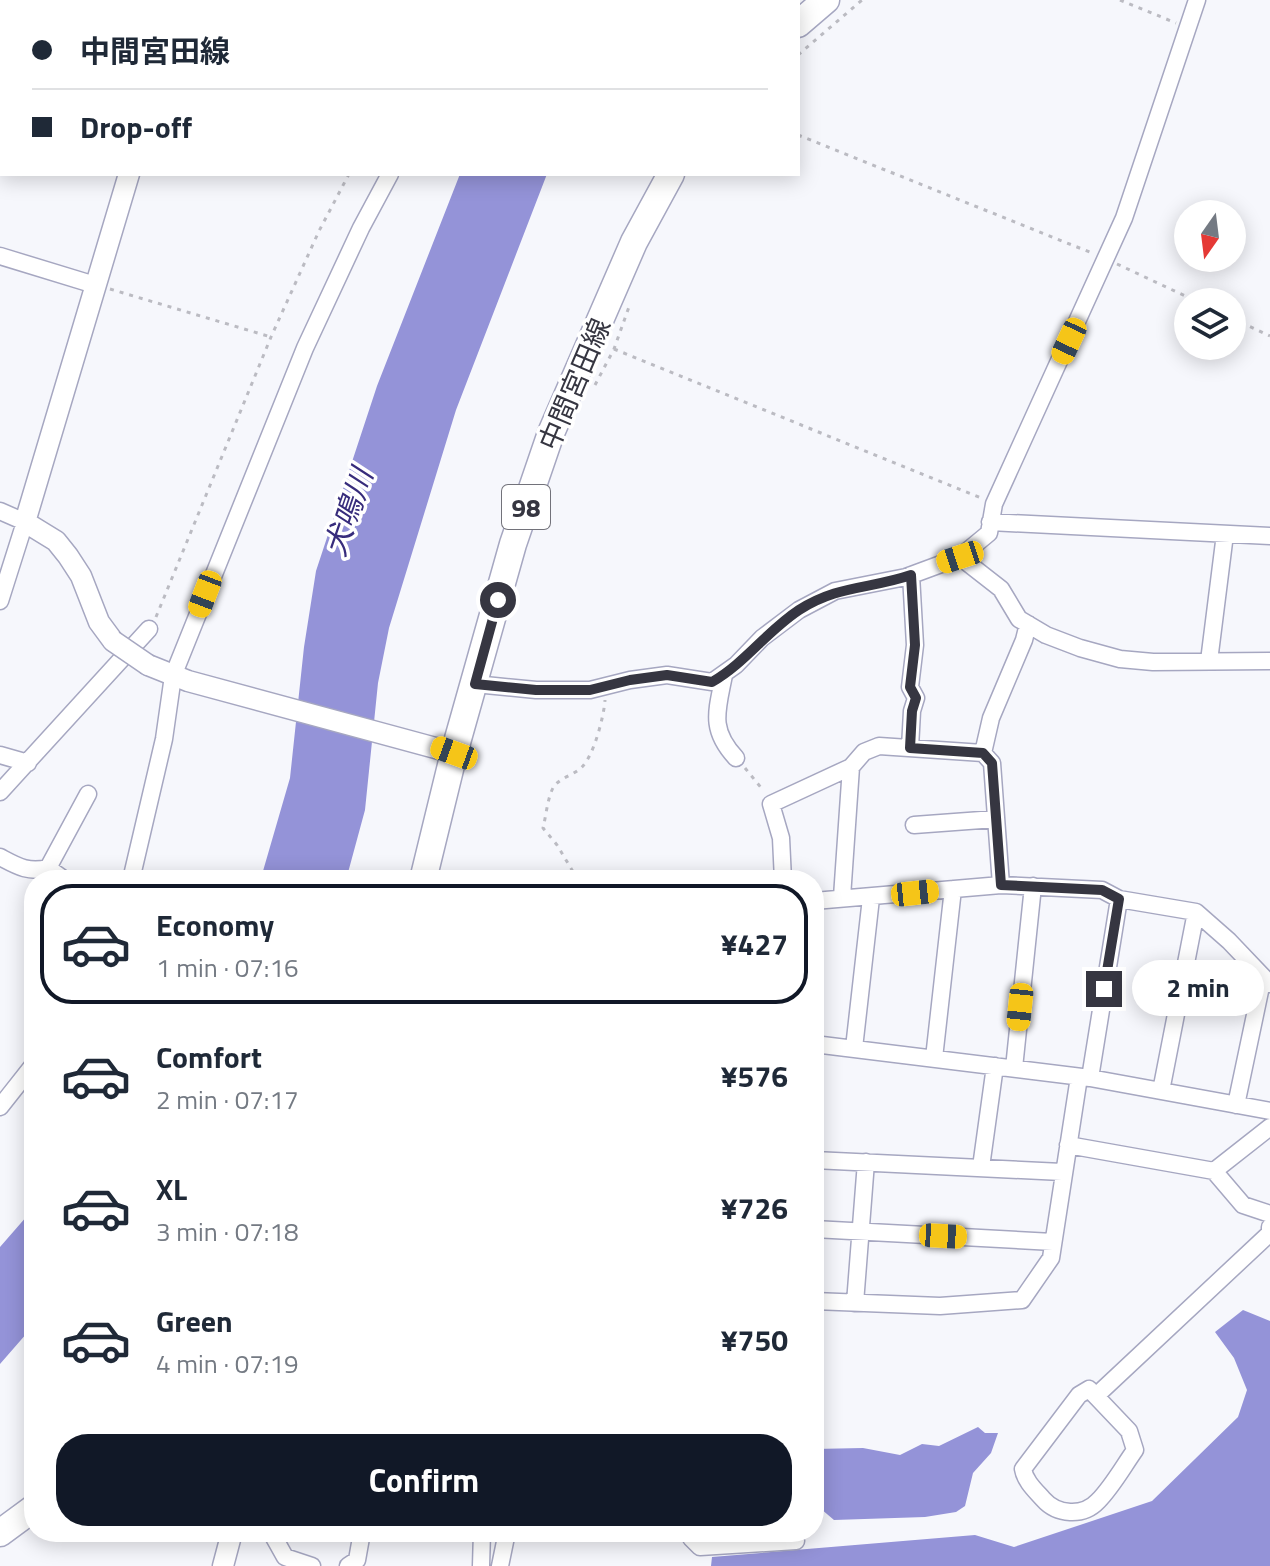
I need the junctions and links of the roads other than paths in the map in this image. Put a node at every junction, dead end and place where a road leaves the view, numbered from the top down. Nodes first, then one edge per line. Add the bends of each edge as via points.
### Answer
1 (826, 0) edge
2 (1197, 0) edge
3 (800, 22) edge
4 (128, 176) edge
5 (389, 176) edge
6 (670, 176) edge
7 (0, 256) edge
8 (95, 285) junction
9 (0, 511) edge
10 (25, 522) junction
11 (990, 522) junction
12 (1225, 534) junction
13 (1270, 536) edge
14 (960, 557) junction
15 (911, 575) junction
16 (0, 601) edge
17 (1028, 624) junction
18 (149, 629) road end
19 (1209, 661) junction
20 (1270, 661) edge
21 (724, 675) junction
22 (181, 679) junction
23 (475, 684) junction
24 (910, 748) junction
25 (445, 750) junction
26 (983, 753) junction
27 (0, 755) edge
28 (736, 758) road end
29 (28, 763) junction
30 (851, 767) junction
31 (0, 792) edge
32 (88, 794) dead end
33 (995, 819) junction
34 (914, 825) dead end
35 (0, 857) edge
36 (48, 868) junction
37 (28, 870) edge
38 (39, 870) edge
39 (51, 870) edge
40 (133, 870) edge
41 (425, 870) edge
42 (783, 870) edge
43 (1001, 885) junction
44 (1033, 886) junction
45 (953, 889) junction
46 (842, 897) junction
47 (871, 898) junction
48 (1119, 899) junction
49 (824, 900) edge
50 (1196, 912) junction
51 (1267, 981) edge
52 (824, 1045) edge
53 (854, 1048) junction
54 (934, 1058) junction
55 (995, 1066) junction
56 (1014, 1068) junction
57 (24, 1077) edge
58 (1084, 1077) junction
59 (1161, 1091) junction
60 (1236, 1105) junction
61 (0, 1107) edge
62 (1270, 1111) edge
63 (1270, 1127) edge
64 (1068, 1145) junction
65 (824, 1160) edge
66 (866, 1162) junction
67 (981, 1167) junction
68 (1214, 1171) junction
69 (1062, 1172) junction
70 (1270, 1214) edge
71 (1270, 1227) edge
72 (824, 1229) edge
73 (860, 1231) junction
74 (1053, 1242) junction
75 (824, 1301) edge
76 (855, 1303) junction
77 (1097, 1395) junction
78 (24, 1515) edge
79 (0, 1533) edge
80 (229, 1542) edge
81 (275, 1542) edge
82 (360, 1542) edge
83 (482, 1542) edge
84 (505, 1542) edge
85 (695, 1542) edge
86 (780, 1542) edge
87 (284, 1561) edge
88 (223, 1566) edge
89 (312, 1566) edge
90 (348, 1566) edge
91 (481, 1566) edge
92 (500, 1566) edge

1 - 3 main road
2 - 11 street via 1124,218
4 - 8 street
5 - 22 street via 305,348
6 - 23 main road, 中間宮田線 / 98 via 634,242 551,433 513,544
7 - 8 street
8 - 10 street
9 - 10 street
10 - 16 street
10 - 22 street, bridge via 56,541 68,556 113,641
11 - 12 street
11 - 14 street via 989,533
12 - 13 street
12 - 19 street
14 - 15 street
14 - 17 street via 1001,589 1019,619
15 - 21 street via 835,591 799,610
15 - 24 street via 915,645 910,687 916,698
17 - 19 street via 1120,659
17 - 26 street
18 - 29 street
19 - 20 street
21 - 23 street via 712,682 667,675 590,690
21 - 28 street via 715,726
22 - 25 street
22 - 40 street
23 - 25 main road, 中間宮田線 / 98
24 - 26 street
24 - 30 street via 879,746 864,752
25 - 41 main road, 中間宮田線 / 98
26 - 33 street via 992,763
27 - 29 street
29 - 31 street
30 - 42 street via 771,804 781,838
30 - 46 street
32 - 36 street
33 - 34 street
33 - 43 street
35 - 37 street
36 - 38 street
36 - 39 street
43 - 44 street
43 - 45 street
44 - 48 street via 1102,890
44 - 56 street
45 - 47 street
45 - 54 street
46 - 47 street
46 - 49 street
47 - 53 street
48 - 50 street
48 - 58 street
50 - 51 street
50 - 59 street
51 - 60 street
52 - 53 street
53 - 54 street
54 - 55 street
55 - 56 street
55 - 67 street
56 - 58 street
57 - 61 street
58 - 59 street
58 - 64 street
59 - 60 street
60 - 62 street
63 - 68 street
64 - 68 street
64 - 69 street
65 - 66 street
66 - 67 street
66 - 73 street
67 - 69 street
68 - 70 street via 1243,1205
69 - 74 street
71 - 77 street via 1270,1233
72 - 73 street
73 - 74 street
73 - 76 street
74 - 76 street via 1051,1258 1022,1300 940,1306
75 - 76 street
77 - 77 street via 1129,1431 1135,1450 1097,1504 1060,1512 1024,1477 1023,1469 1079,1395 1089,1389
78 - 79 main road
80 - 88 street
81 - 87 street
82 - 90 street via 357,1560
83 - 91 street
84 - 92 street
85 - 86 street via 700,1547
87 - 89 street

